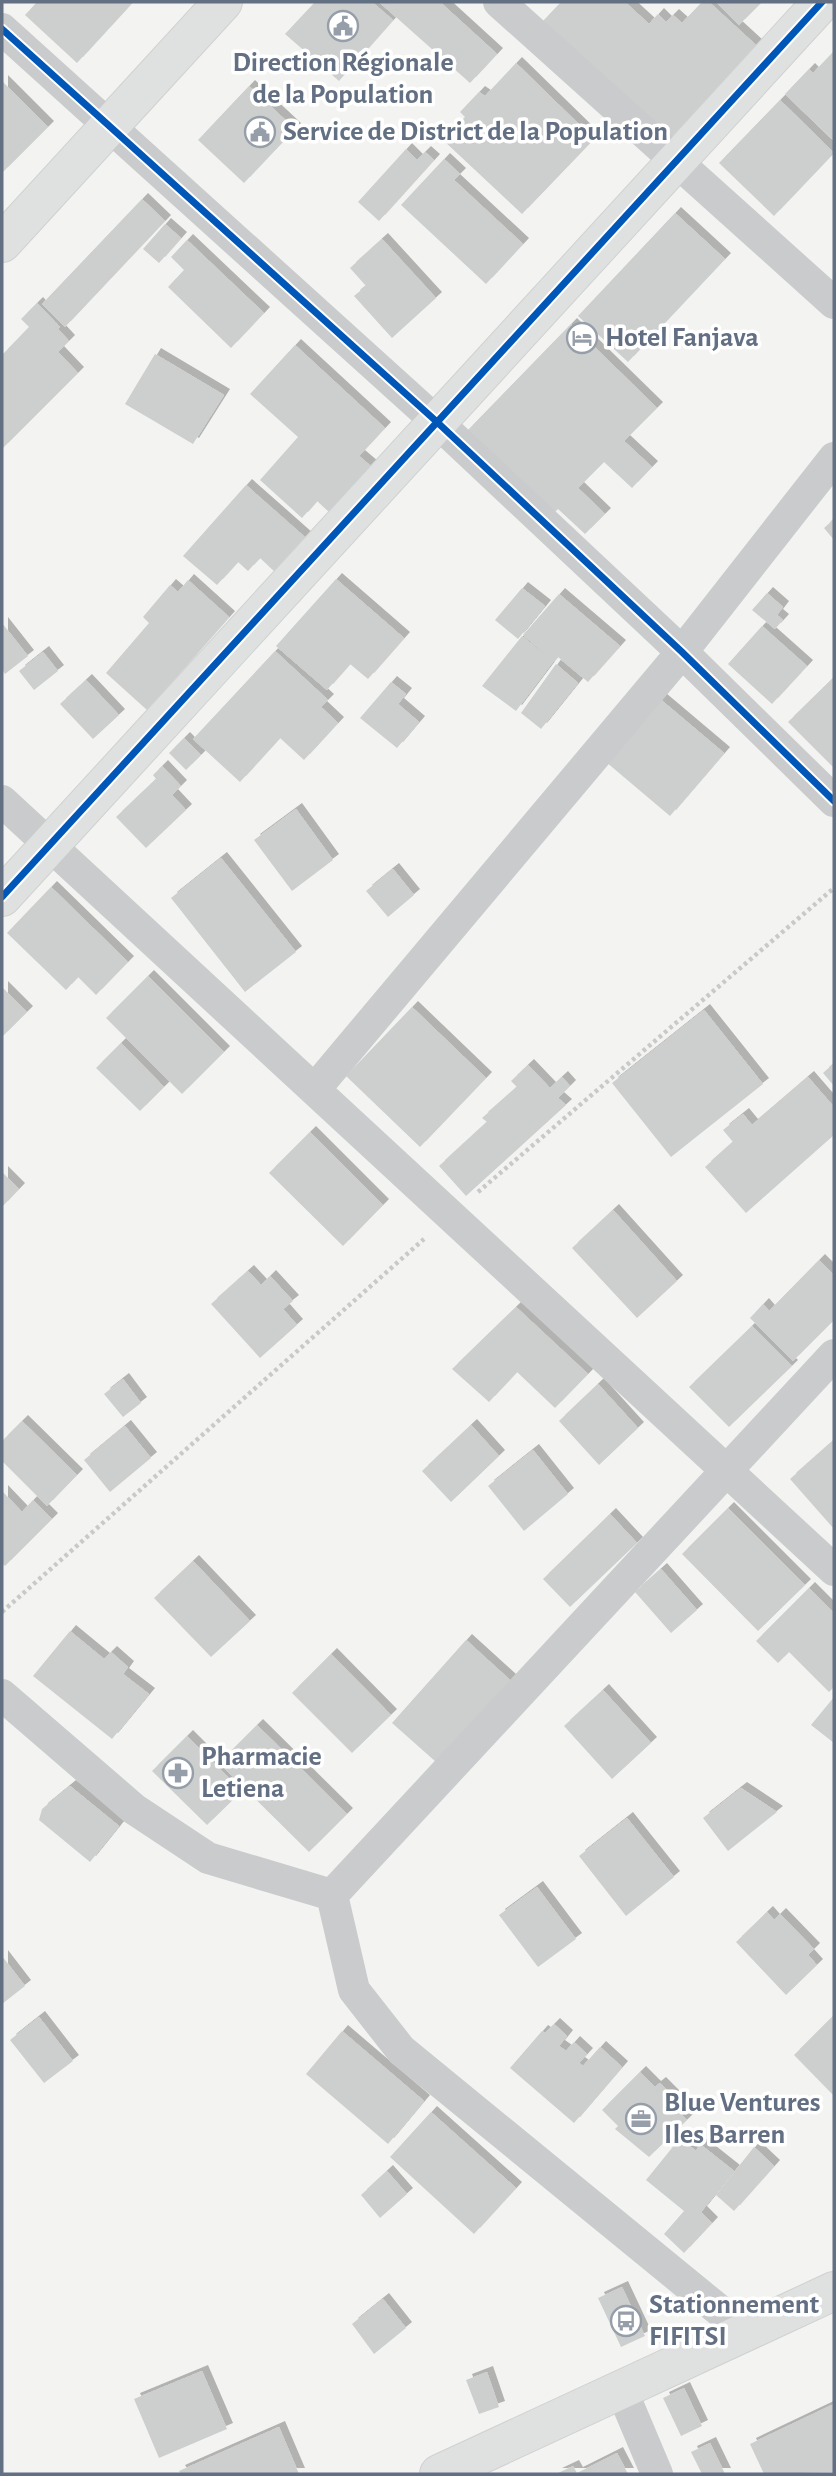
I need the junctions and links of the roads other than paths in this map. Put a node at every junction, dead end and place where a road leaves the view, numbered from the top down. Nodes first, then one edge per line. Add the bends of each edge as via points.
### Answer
1 (223, 2) edge
2 (499, 2) edge
3 (822, 2) edge
4 (2, 29) edge
5 (109, 126) junction
6 (676, 163) junction
7 (2, 243) edge
8 (834, 303) edge
9 (437, 422) junction
10 (834, 458) edge
11 (682, 652) junction
12 (2, 801) edge
13 (834, 802) edge
14 (51, 845) junction
15 (2, 897) edge
16 (315, 1089) junction
17 (834, 1355) edge
18 (727, 1472) junction
19 (834, 1570) edge
20 (2, 1695) edge
21 (332, 1895) junction
22 (834, 2291) edge
23 (747, 2333) junction
24 (622, 2391) junction
25 (439, 2474) edge
26 (657, 2474) edge

1 - 5 street
2 - 6 street
3 - 6 street
4 - 5 street
5 - 7 street
5 - 9 street
6 - 8 street
6 - 9 street
9 - 11 street
9 - 14 street
10 - 11 street
11 - 13 street
11 - 16 street
12 - 14 street
14 - 15 street
14 - 16 street
16 - 18 street
17 - 18 street
18 - 19 street
18 - 21 street
20 - 21 street via 134,1809 208,1858
21 - 23 street via 354,1990 401,2050
22 - 23 street
23 - 24 street
24 - 25 street
24 - 26 street

